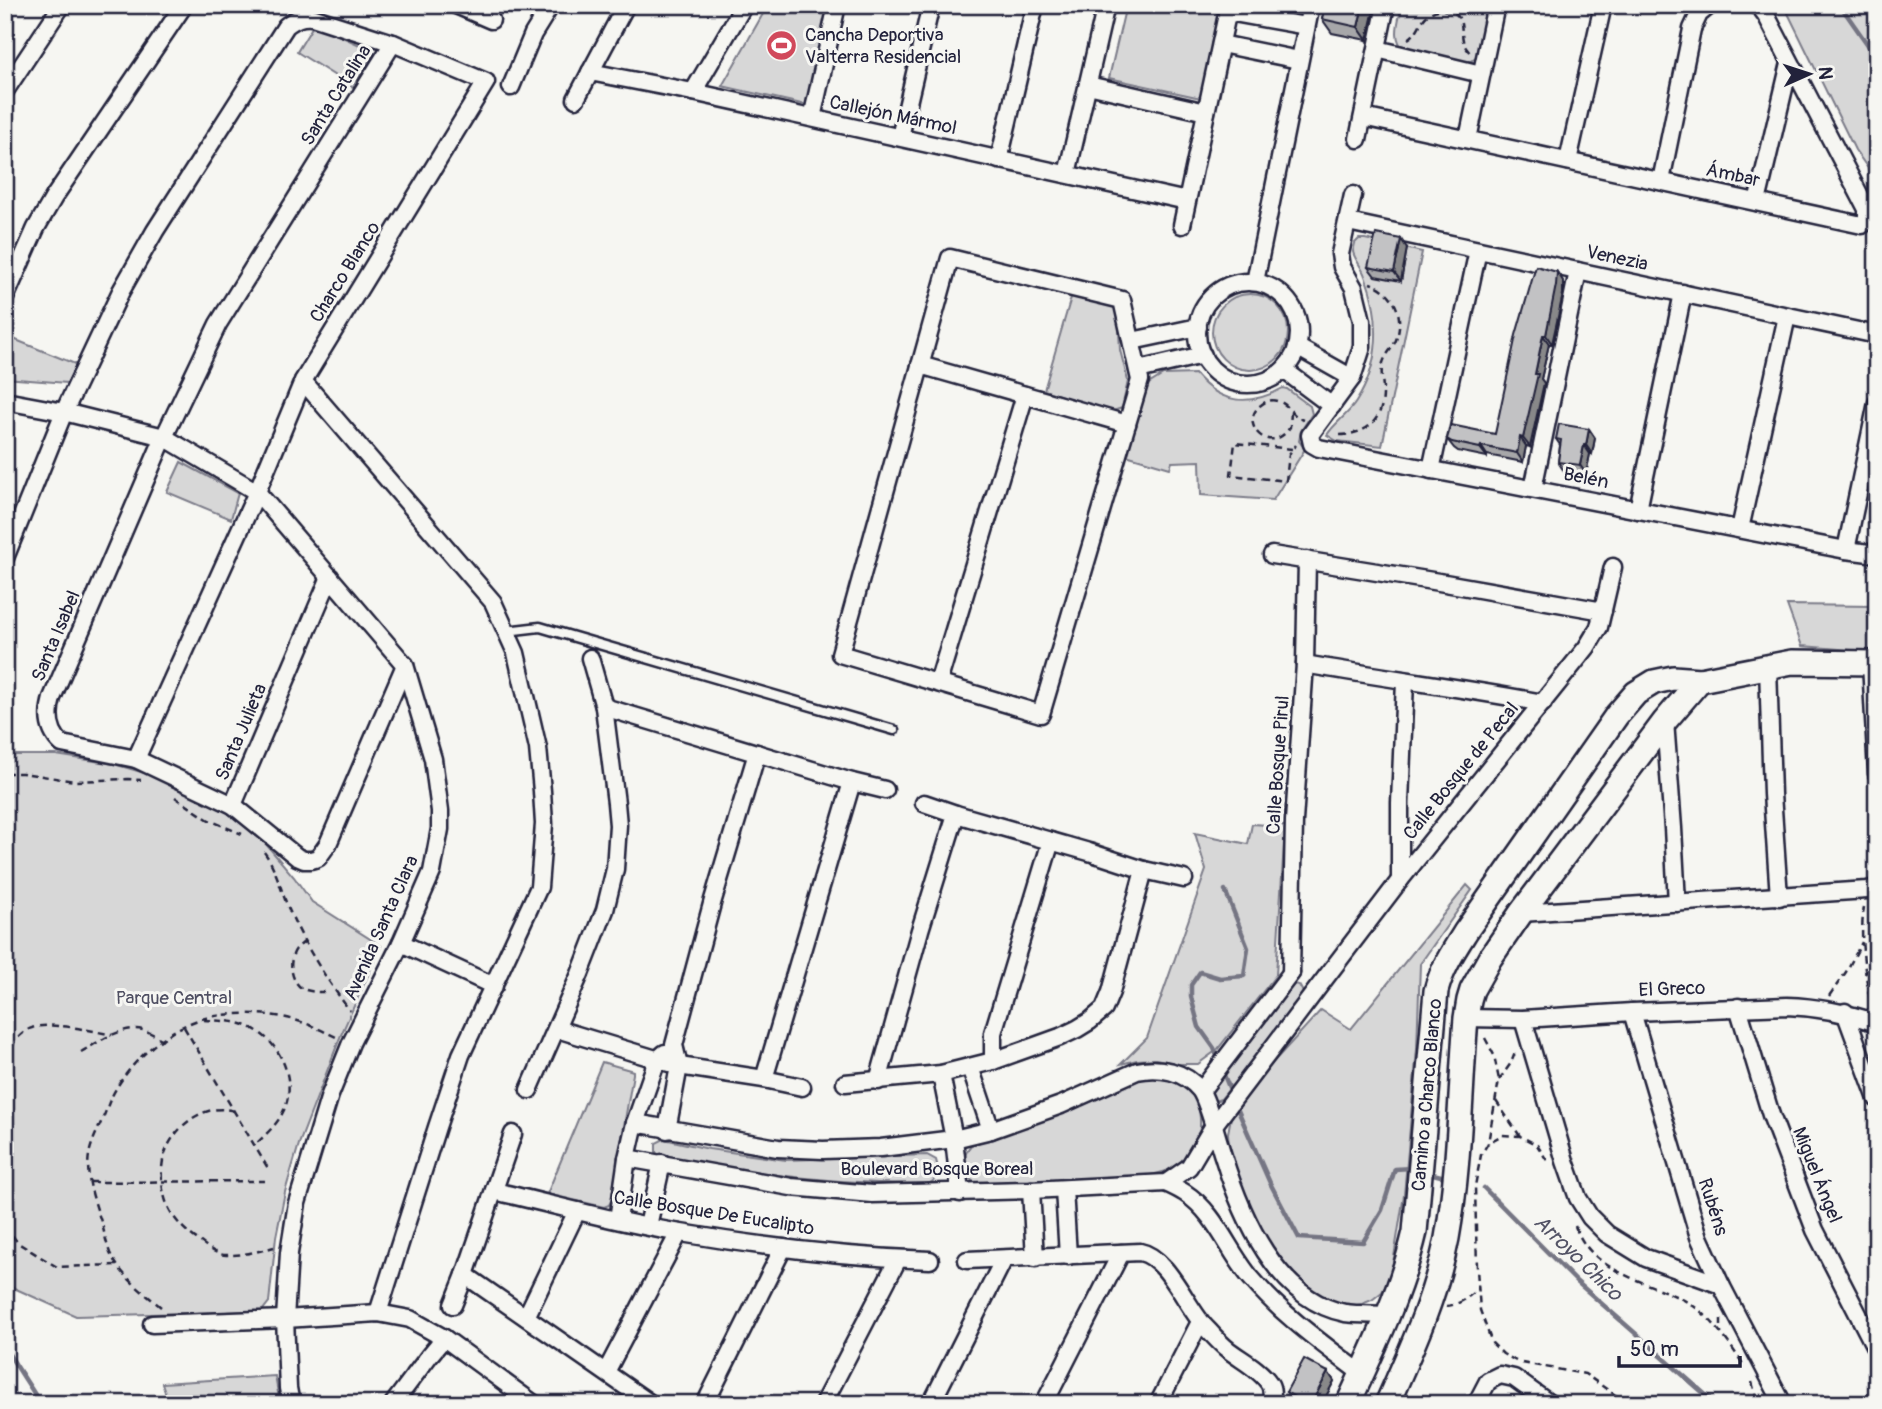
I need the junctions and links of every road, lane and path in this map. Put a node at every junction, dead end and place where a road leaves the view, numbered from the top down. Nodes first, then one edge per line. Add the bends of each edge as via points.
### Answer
1 (62, 5) edge
2 (184, 5) edge
3 (456, 5) edge
4 (551, 5) edge
5 (626, 5) edge
6 (744, 5) edge
7 (837, 5) edge
8 (931, 5) edge
9 (1035, 5) edge
10 (1106, 5) edge
11 (1311, 5) edge
12 (1386, 5) edge
13 (1496, 5) edge
14 (1603, 5) edge
15 (1710, 5) edge
16 (1445, 8) edge
17 (1228, 9) edge
18 (1761, 10) edge
19 (491, 20) dead end
20 (1306, 26) junction
21 (1405, 40) dead end
22 (393, 43) junction
23 (1221, 44) junction
24 (1377, 49) junction
25 (1475, 57) dead end
26 (1298, 60) junction
27 (1790, 63) junction
28 (590, 72) junction
29 (1481, 74) junction
30 (1088, 85) junction
31 (511, 88) dead end
32 (5, 91) edge
33 (694, 92) junction
34 (576, 99) dead end
35 (1206, 112) junction
36 (1363, 117) junction
37 (813, 118) junction
38 (900, 138) junction
39 (1358, 139) dead end
40 (1468, 139) junction
41 (999, 160) junction
42 (1568, 161) junction
43 (1067, 174) junction
44 (1661, 181) junction
45 (1353, 195) dead end
46 (1187, 201) junction
47 (1757, 202) junction
48 (1348, 222) junction
49 (1182, 225) dead end
50 (1478, 250) junction
51 (1578, 271) junction
52 (1255, 282) junction
53 (1367, 282) dead end
54 (1683, 293) junction
55 (5, 298) edge
56 (1787, 316) junction
57 (1198, 327) junction
58 (1877, 335) edge
59 (1132, 341) junction
60 (1297, 347) junction
61 (1203, 355) junction
62 (920, 365) junction
63 (1138, 370) junction
64 (1284, 370) junction
65 (1352, 378) junction
66 (303, 381) junction
67 (1025, 395) junction
68 (5, 401) edge
69 (1877, 403) edge
70 (1332, 406) junction
71 (64, 412) junction
72 (1291, 412) junction
73 (1310, 420) dead end
74 (1127, 424) junction
75 (1334, 435) dead end
76 (164, 437) junction
77 (1301, 441) dead end
78 (1292, 449) junction
79 (1431, 470) junction
80 (1533, 489) junction
81 (257, 492) junction
82 (1638, 510) junction
83 (1740, 529) junction
84 (1846, 550) junction
85 (1877, 554) edge
86 (1272, 555) dead end
87 (5, 558) edge
88 (1307, 560) junction
89 (1613, 567) dead end
90 (330, 577) junction
91 (1603, 611) junction
92 (506, 631) junction
93 (590, 659) dead end
94 (1874, 663) edge
95 (1305, 664) junction
96 (405, 665) junction
97 (1768, 666) junction
98 (1700, 680) junction
99 (1405, 681) junction
100 (938, 683) junction
101 (1543, 703) junction
102 (604, 708) junction
103 (1665, 720) junction
104 (894, 730) dead end
105 (757, 753) junction
106 (136, 759) junction
107 (5, 773) edge
108 (1877, 774) edge
109 (141, 780) dead end
110 (852, 782) junction
111 (885, 790) dead end
112 (167, 792) dead end
113 (924, 803) dead end
114 (233, 804) junction
115 (956, 814) junction
116 (250, 839) dead end
117 (1051, 841) junction
118 (262, 850) dead end
119 (1144, 870) junction
120 (1184, 878) dead end
121 (1400, 880) junction
122 (1872, 888) edge
123 (1779, 897) junction
124 (1677, 903) junction
125 (1521, 912) junction
126 (305, 941) junction
127 (1862, 942) junction
128 (401, 943) junction
129 (1875, 961) dead end
130 (1870, 968) junction
131 (1291, 973) junction
132 (1865, 974) junction
133 (1877, 975) edge
134 (494, 986) junction
135 (1317, 989) junction
136 (326, 992) dead end
137 (1738, 1007) junction
138 (1819, 1008) junction
139 (1632, 1012) junction
140 (1845, 1012) junction
141 (1466, 1018) junction
142 (1523, 1019) junction
143 (199, 1020) junction
144 (1875, 1022) edge
145 (360, 1026) junction
146 (184, 1027) junction
147 (557, 1029) junction
148 (112, 1035) junction
149 (163, 1040) junction
150 (351, 1044) junction
151 (674, 1045) junction
152 (81, 1052) dead end
153 (657, 1060) junction
154 (993, 1061) junction
155 (678, 1066) junction
156 (970, 1067) junction
157 (941, 1074) junction
158 (764, 1079) junction
159 (878, 1081) junction
160 (845, 1083) dead end
161 (802, 1087) dead end
162 (529, 1090) dead end
163 (1201, 1091) junction
164 (1877, 1099) edge
165 (1495, 1100) junction
166 (234, 1111) junction
167 (635, 1123) junction
168 (1214, 1125) junction
169 (667, 1130) junction
170 (991, 1130) junction
171 (513, 1134) dead end
172 (1520, 1136) dead end
173 (954, 1139) junction
174 (5, 1143) edge
175 (1488, 1143) dead end
176 (254, 1146) junction
177 (627, 1157) junction
178 (662, 1163) junction
179 (269, 1170) dead end
180 (266, 1181) dead end
181 (90, 1182) junction
182 (162, 1182) junction
183 (1166, 1183) junction
184 (1475, 1186) dead end
185 (1064, 1189) junction
186 (1031, 1190) junction
187 (494, 1191) junction
188 (960, 1193) junction
189 (577, 1210) junction
190 (618, 1220) junction
191 (5, 1226) edge
192 (648, 1226) junction
193 (1415, 1232) junction
194 (679, 1233) junction
195 (1447, 1239) junction
196 (291, 1242) junction
197 (783, 1248) junction
198 (1121, 1253) junction
199 (1069, 1256) junction
200 (1035, 1258) junction
201 (898, 1259) junction
202 (1004, 1259) junction
203 (930, 1260) dead end
204 (967, 1260) dead end
205 (118, 1265) junction
206 (465, 1275) junction
207 (1721, 1285) junction
208 (1478, 1288) junction
209 (453, 1305) dead end
210 (1429, 1307) junction
211 (378, 1313) junction
212 (1388, 1315) junction
213 (526, 1317) junction
214 (285, 1319) junction
215 (1200, 1322) junction
216 (180, 1323) junction
217 (152, 1324) dead end
218 (444, 1338) junction
219 (1877, 1351) edge
220 (606, 1372) junction
221 (1362, 1374) junction
222 (291, 1404) edge
223 (393, 1404) edge
224 (534, 1404) edge
225 (651, 1404) edge
226 (705, 1404) edge
227 (823, 1404) edge
228 (931, 1404) edge
229 (1044, 1404) edge
230 (1158, 1404) edge
231 (1271, 1404) edge
232 (1348, 1404) edge
233 (1387, 1404) edge
234 (1476, 1404) edge
235 (1550, 1404) edge
236 (1628, 1404) edge
237 (1783, 1404) edge

1 - 32 street
2 - 55 street via 54,197
3 - 19 street
4 - 31 street via 533,34
5 - 28 street
6 - 33 street
7 - 37 street
8 - 38 street
9 - 41 street
10 - 30 street
11 - 20 street
12 - 24 street
13 - 29 street
14 - 42 street
15 - 44 street via 1692,29
16 - 21 path via 1431,12
16 - 25 path via 1457,16 1464,44
17 - 20 street
17 - 23 street
18 - 27 street, Ámbar
20 - 26 street
22 - 66 street, Charco Blanco via 486,82
22 - 71 street, Santa Catalina via 312,17 298,18 286,26 155,231
22 - 76 street, Santa Catalina via 218,324
23 - 26 street
23 - 35 street
24 - 29 street
24 - 36 street
26 - 52 street
27 - 47 street
27 - 47 street, Ámbar via 1867,209 1867,220 1862,225
28 - 33 street, Callejón Mármol
28 - 34 street
29 - 40 street
30 - 35 street
30 - 43 street
33 - 37 street, Callejón Mármol
35 - 46 street
36 - 39 street
36 - 40 street, Ámbar
37 - 38 street, Callejón Mármol
38 - 41 street, Callejón Mármol
40 - 42 street, Ámbar
41 - 43 street, Callejón Mármol
42 - 44 street, Ámbar
43 - 46 street, Callejón Mármol
44 - 47 street, Ámbar
45 - 48 street
46 - 49 street
48 - 50 street, Venezia
48 - 65 street via 1340,254 1362,321 1362,347
50 - 51 street, Venezia
50 - 79 street
51 - 54 street, Venezia
51 - 80 street
52 - 57 street via 1237,283 1213,295
52 - 60 street via 1272,287 1291,305 1298,321
53 - 75 path via 1378,285 1393,301 1399,330 1383,361 1384,392 1374,421 1354,434
54 - 56 street, Venezia
54 - 82 street
56 - 58 street, Venezia
56 - 83 street
57 - 59 street
57 - 61 street
59 - 62 street via 1122,300 950,258
59 - 63 street
60 - 64 street
60 - 65 street
61 - 63 street
61 - 64 street via 1218,374 1243,384 1269,380
62 - 67 street
62 - 100 street via 840,654
63 - 74 street via 1140,380
64 - 70 street
65 - 70 street
66 - 81 street, Charco Blanco
66 - 92 street via 493,602
67 - 74 street
67 - 100 street
68 - 71 street, Avenida Santa Clara
69 - 84 street
70 - 79 street, Belén via 1310,435 1312,444
71 - 76 street, Avenida Santa Clara
71 - 87 street, Santa Catalina
72 - 72 path via 1281,402 1266,401 1255,412 1254,426 1264,438 1281,438 1290,427
72 - 73 path via 1298,419
74 - 100 street via 1041,714
76 - 81 street, Avenida Santa Clara
76 - 106 street, Santa Isabel via 49,709 51,729 62,744
77 - 78 path
78 - 78 path via 1286,481 1231,475 1235,443
79 - 80 street, Belén
80 - 82 street, Belén
81 - 90 street, Avenida Santa Clara
81 - 106 street
82 - 83 street, Belén
83 - 84 street, Belén
84 - 85 street, Belén
86 - 88 street
88 - 91 street
88 - 95 street, Calle Bosque Pirul
89 - 91 street, Calle Bosque de Pecal
90 - 96 street, Avenida Santa Clara
90 - 114 street, Santa Julieta
91 - 101 street, Calle Bosque de Pecal via 1600,627 1587,647
92 - 104 lane via 540,627
92 - 134 street via 516,653 538,748 544,824 539,887
93 - 102 street
94 - 97 street, Camino a Charco Blanco
94 - 108 street
95 - 99 street
95 - 131 street, Calle Bosque Pirul via 1294,821
96 - 114 street, Santa Julieta via 318,858 297,857
96 - 128 street, Avenida Santa Clara via 433,759 440,811 432,872
97 - 98 street, Camino a Charco Blanco
97 - 123 street
98 - 103 street, Camino a Charco Blanco
98 - 193 street, Camino a Charco Blanco via 1673,678 1636,693 1448,959 1436,991
99 - 101 street
99 - 121 street
101 - 121 street, Calle Bosque de Pecal
102 - 105 street
102 - 147 street via 618,825 615,869 605,910
103 - 124 street
103 - 125 street, Camino a Charco Blanco
105 - 110 street
105 - 151 street
106 - 114 street
107 - 109 path via 75,781
110 - 111 street
110 - 158 street
112 - 116 path via 209,820
113 - 115 street
115 - 117 street
115 - 159 street
117 - 119 street
117 - 154 street via 993,1033
118 - 126 path
119 - 120 street
119 - 154 street via 1104,1009 1060,1037
121 - 135 street, Calle Bosque de Pecal
122 - 123 street
122 - 127 path
123 - 124 street
124 - 125 street
125 - 141 street, Camino a Charco Blanco via 1472,990
126 - 136 path via 295,950 292,975 303,990
126 - 145 path
127 - 132 path
127 - 138 path
128 - 134 street
128 - 145 street, Avenida Santa Clara
129 - 130 path
130 - 132 path
130 - 133 path
131 - 135 street
131 - 163 street
132 - 144 path
134 - 211 street via 461,1055
135 - 168 street
137 - 138 street, El Greco
137 - 139 street, El Greco
137 - 219 street, Miguel Ángel via 1771,1115 1815,1230
138 - 140 street, El Greco
139 - 142 street, El Greco
139 - 207 street, Rubéns via 1699,1237
140 - 144 street, El Greco
140 - 164 street
141 - 142 street, El Greco
141 - 165 path via 1494,1055 1499,1080
141 - 195 street, Camino a Charco Blanco
142 - 207 street via 1565,1161 1590,1217 1607,1234 1646,1258
143 - 146 path
143 - 150 path via 268,1015 300,1021
143 - 176 path via 249,1026 265,1036 281,1056 288,1081 285,1110
145 - 150 street, Avenida Santa Clara
146 - 149 path
146 - 166 path
147 - 153 street
147 - 162 street
148 - 149 path via 146,1030
148 - 152 path
148 - 174 path via 52,1026 32,1027 16,1039 10,1057
149 - 181 path via 135,1063 112,1096 89,1155
150 - 196 street, Avenida Santa Clara via 330,1096
151 - 153 street
151 - 155 street
153 - 155 street
153 - 167 street
154 - 156 street
155 - 158 street
155 - 169 street
156 - 157 street
156 - 170 street
157 - 159 street
157 - 173 street
158 - 161 street
159 - 160 street
163 - 168 street
163 - 170 street, Boulevard Bosque Boreal via 1176,1072 1137,1070
165 - 172 path
165 - 175 path
166 - 176 path
166 - 182 path via 205,1111 184,1125 164,1157
167 - 169 street, Boulevard Bosque Boreal
167 - 177 street
168 - 183 street via 1189,1167
168 - 212 street via 1244,1215 1284,1277 1330,1308
169 - 173 street, Boulevard Bosque Boreal via 778,1148 823,1150
170 - 173 street, Boulevard Bosque Boreal
171 - 187 street
173 - 188 street
176 - 179 path
177 - 178 street, Boulevard Bosque Boreal
177 - 190 street
178 - 188 street, Boulevard Bosque Boreal via 791,1187 872,1194
178 - 192 street
180 - 182 path
181 - 182 path
181 - 205 path
182 - 196 path via 179,1225 215,1252 255,1252
183 - 185 street, Boulevard Bosque Boreal
183 - 221 street via 1201,1206 1272,1300
184 - 208 path
185 - 186 street, Boulevard Bosque Boreal
185 - 199 street
186 - 188 street, Boulevard Bosque Boreal
186 - 200 street
187 - 189 street, Calle Bosque De Eucalipto
187 - 206 street
189 - 190 street, Calle Bosque De Eucalipto
189 - 213 street
190 - 192 street, Calle Bosque De Eucalipto
191 - 205 path via 18,1243 57,1267
192 - 194 street, Calle Bosque De Eucalipto
193 - 195 street
193 - 212 street, Camino a Charco Blanco
194 - 197 street, Calle Bosque De Eucalipto
194 - 220 street
195 - 210 street, Camino a Charco Blanco
196 - 214 street, Avenida Santa Clara
197 - 201 street, Calle Bosque De Eucalipto
197 - 226 street
198 - 199 street
198 - 215 street via 1140,1252 1155,1258
198 - 229 street
199 - 200 street
200 - 202 street
201 - 203 street, Calle Bosque De Eucalipto
201 - 227 street
202 - 204 street
202 - 228 street
205 - 216 path
206 - 209 street
206 - 213 street
207 - 237 street, Rubéns
208 - 210 path via 1468,1299 1451,1306
208 - 236 path via 1492,1343 1503,1354 1518,1362 1585,1374
210 - 233 street, Camino a Charco Blanco
211 - 214 street
211 - 218 street via 410,1319
212 - 221 street, Camino a Charco Blanco
213 - 220 street
214 - 216 street
214 - 222 street, Avenida Santa Clara
215 - 230 street
215 - 231 street via 1269,1383
216 - 217 street
218 - 223 street
218 - 224 street
220 - 225 street
221 - 232 street, Camino a Charco Blanco
234 - 235 street via 1488,1381 1500,1375 1514,1378

